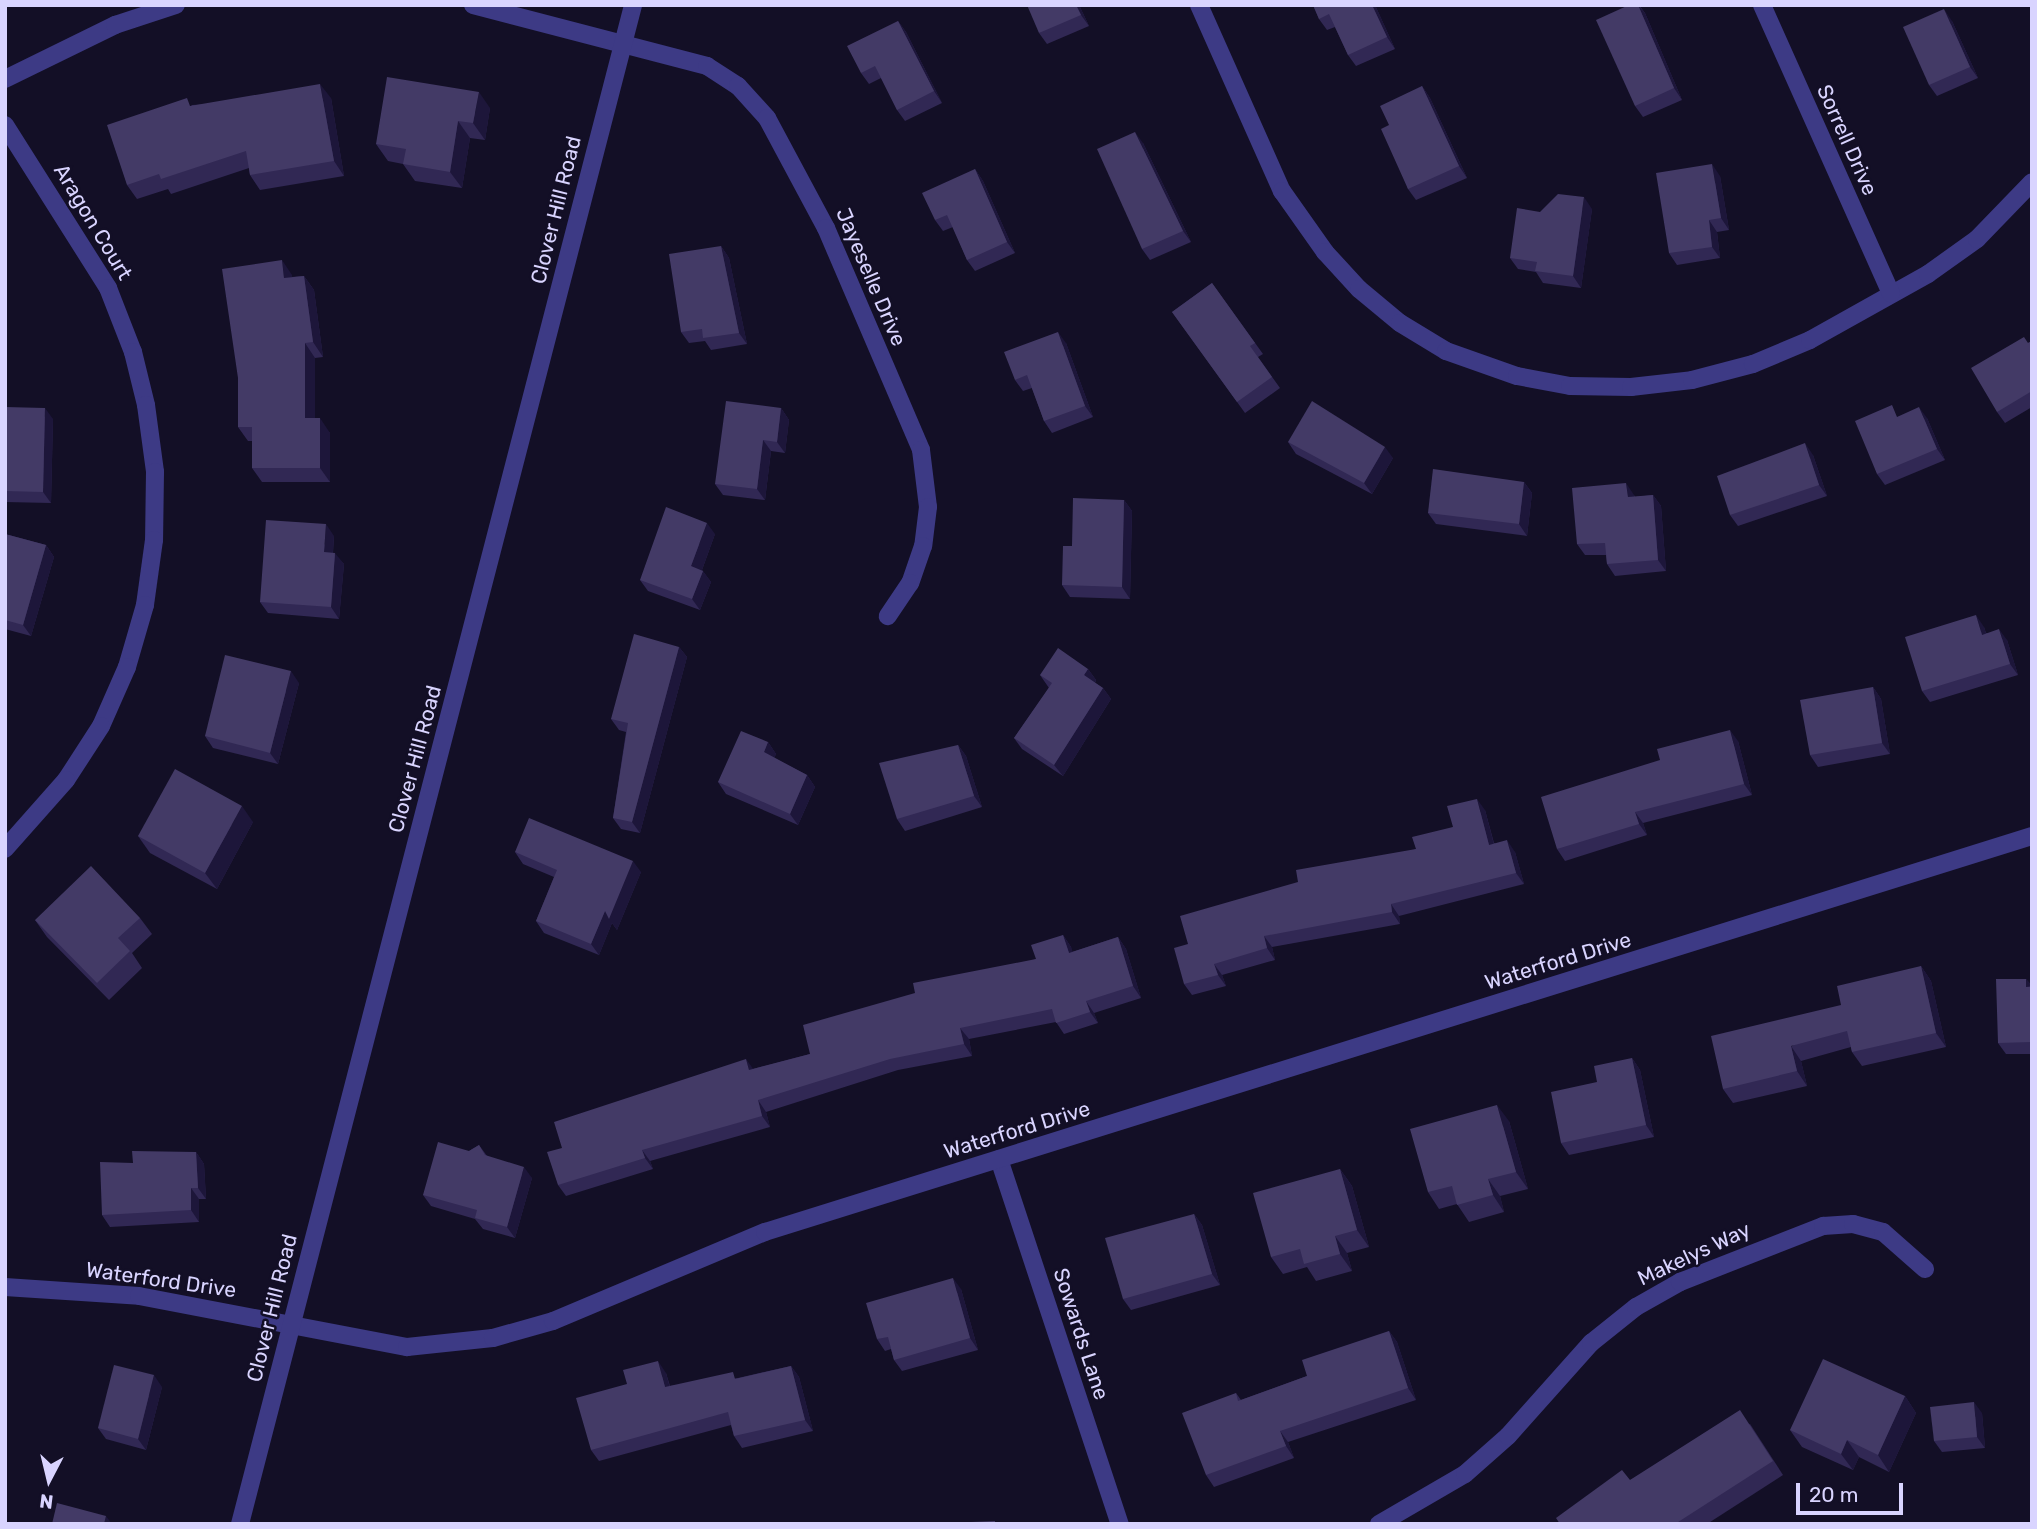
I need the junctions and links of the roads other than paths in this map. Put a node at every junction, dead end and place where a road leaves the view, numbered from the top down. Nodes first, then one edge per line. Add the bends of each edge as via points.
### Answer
1 (176, 5) edge
2 (473, 5) edge
3 (633, 5) edge
4 (1199, 5) edge
5 (1762, 5) edge
6 (623, 42) junction
7 (5, 79) edge
8 (5, 125) edge
9 (2032, 182) edge
10 (1891, 294) junction
11 (888, 616) dead end
12 (2032, 836) edge
13 (5, 849) edge
14 (999, 1159) junction
15 (1925, 1269) dead end
16 (5, 1287) edge
17 (291, 1324) junction
18 (240, 1524) edge
19 (1120, 1524) edge
20 (1379, 1524) edge

1 - 7 street via 115,25
2 - 6 street, Jayeselle Drive
3 - 6 street, Clover Hill Road
4 - 10 street via 1282,191 1325,252 1390,314 1446,351 1517,376 1570,386 1631,387 1692,380 1753,364 1810,340
5 - 10 street, Sorrell Drive
6 - 11 street, Jayeselle Drive via 707,66 738,86 767,118 826,228 921,450 927,478 923,546 910,583
6 - 17 street, Clover Hill Road
8 - 13 street, Aragon Court via 108,288 139,378 155,472 154,540 145,605 127,667 101,726 66,780
9 - 10 street via 1977,239
12 - 14 street, Waterford Drive
14 - 17 street, Waterford Drive via 765,1232 553,1321 493,1338 407,1347
14 - 19 street, Sowards Lane
15 - 20 street, Makelys Way via 1883,1232 1853,1224 1823,1226 1681,1282 1636,1307 1591,1343 1507,1436 1465,1474
16 - 17 street, Waterford Drive via 139,1296
17 - 18 street, Clover Hill Road

